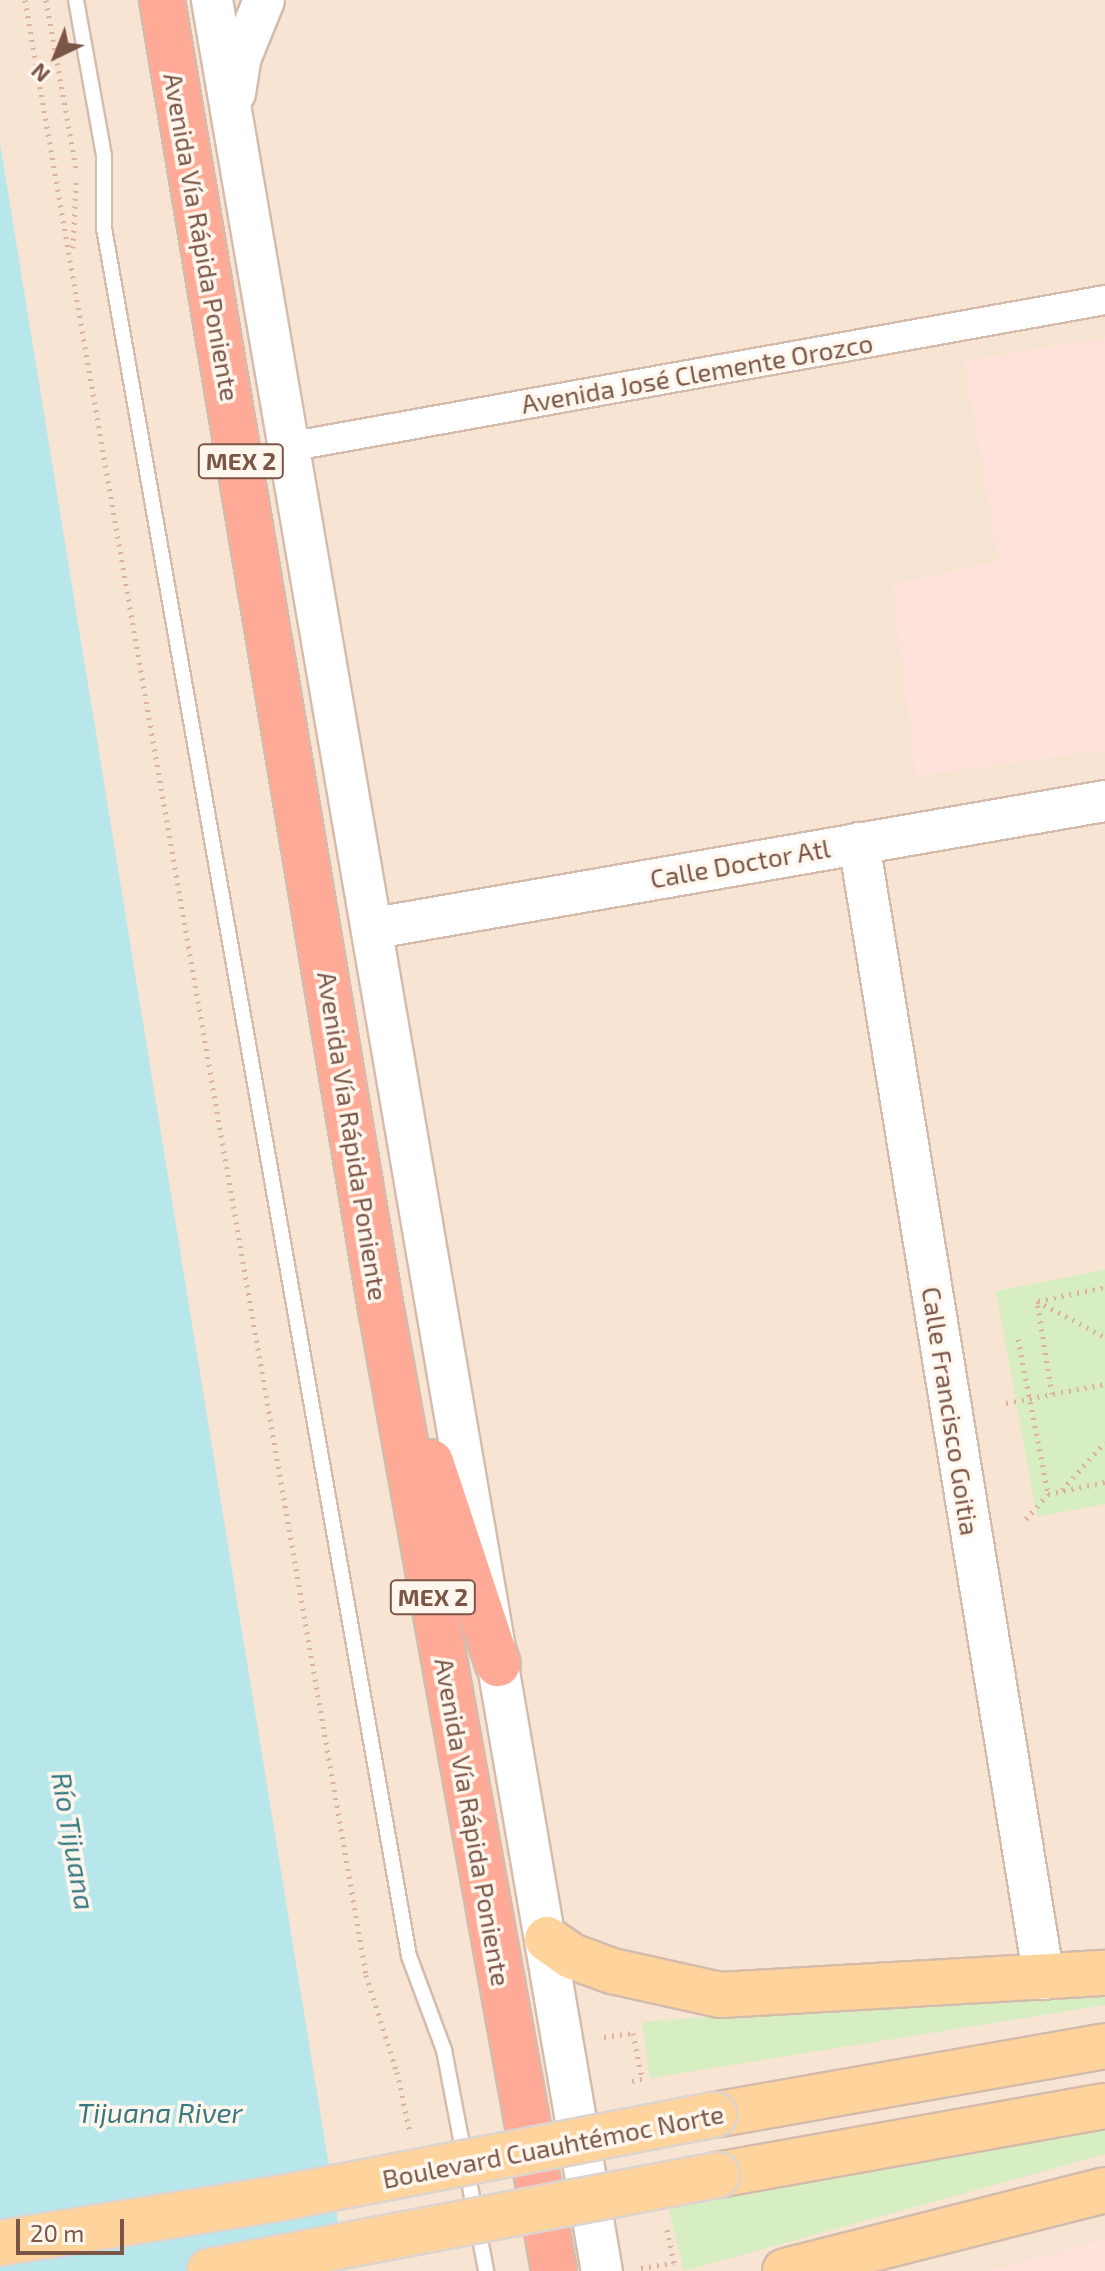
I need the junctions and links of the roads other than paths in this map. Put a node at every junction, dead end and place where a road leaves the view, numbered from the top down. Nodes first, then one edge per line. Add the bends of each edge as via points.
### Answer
1 (76, 0) edge
2 (162, 0) edge
3 (212, 0) edge
4 (264, 0) edge
5 (230, 121) junction
6 (1105, 300) edge
7 (288, 447) junction
8 (1105, 801) edge
9 (859, 843) junction
10 (375, 928) junction
11 (382, 1314) junction
12 (498, 1664) junction
13 (547, 1939) junction
14 (1105, 1973) edge
15 (1044, 1979) junction
16 (1105, 2046) edge
17 (1105, 2106) edge
18 (1105, 2190) edge
19 (0, 2243) edge
20 (622, 2270) edge
21 (210, 2271) edge
22 (486, 2271) edge
23 (554, 2271) edge
24 (785, 2271) edge

1 - 22 lane via 104,156 104,228 409,1956 444,2050
2 - 11 highway, Avenida Vía Rápida Poniente / MEX 2
3 - 5 main road, Avenida Vía Rápida Poniente
4 - 5 main road via 241,57
5 - 7 main road, Avenida Vía Rápida Poniente
6 - 7 street, Avenida José Clemente Orozco
7 - 10 main road, Avenida Vía Rápida Poniente
8 - 9 main road, Calle Doctor Atl
9 - 10 main road, Calle Doctor Atl
9 - 15 main road, Calle Francisco Goitia
10 - 12 main road, Avenida Vía Rápida Poniente
11 - 12 highway
11 - 23 highway, Avenida Vía Rápida Poniente / MEX 2
12 - 13 main road, Avenida Vía Rápida Poniente
13 - 15 main road via 571,1956 612,1971 720,1995
13 - 20 main road, Avenida Vía Rápida Poniente
14 - 15 main road
16 - 19 main road, Boulevard Cuauhtémoc Norte, bridge via 216,2210
17 - 21 main road, bridge
18 - 24 main road

